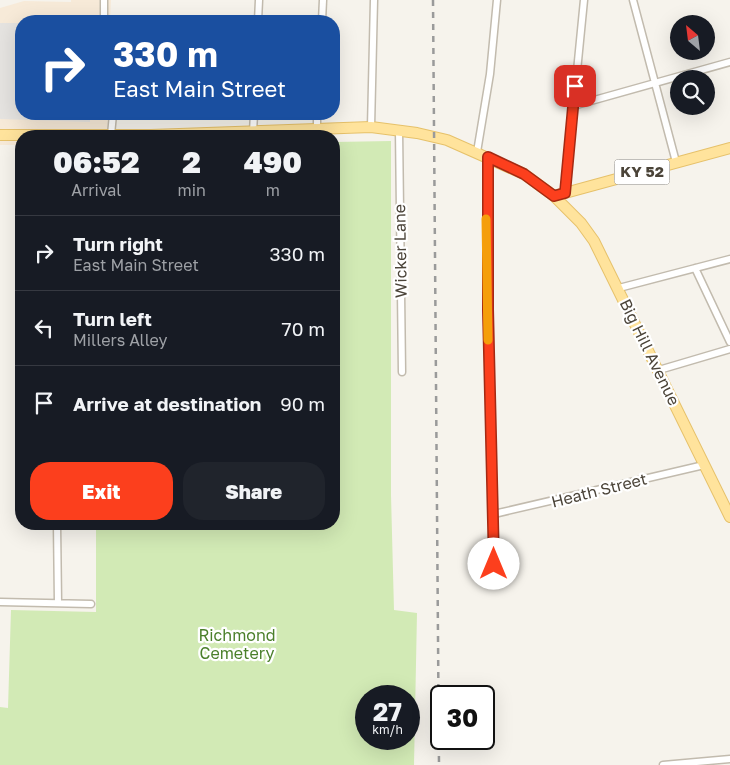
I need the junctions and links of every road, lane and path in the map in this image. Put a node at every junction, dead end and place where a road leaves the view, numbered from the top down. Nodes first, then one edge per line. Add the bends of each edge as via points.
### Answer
1 (104, 0) edge
2 (259, 0) edge
3 (323, 0) edge
4 (374, 0) edge
5 (496, 0) edge
6 (584, 0) edge
7 (633, 0) edge
8 (104, 15) edge
9 (258, 15) edge
10 (322, 15) edge
11 (730, 62) edge
12 (655, 83) junction
13 (574, 106) junction
14 (317, 120) edge
15 (372, 127) junction
16 (317, 128) junction
17 (285, 130) edge
18 (400, 130) junction
19 (0, 135) edge
20 (15, 135) edge
21 (730, 148) edge
22 (478, 152) junction
23 (488, 157) junction
24 (676, 162) junction
25 (565, 193) junction
26 (554, 196) junction
27 (730, 259) edge
28 (695, 268) junction
29 (619, 288) junction
30 (730, 342) edge
31 (730, 349) edge
32 (659, 370) junction
33 (402, 372) dead end
34 (704, 465) junction
35 (728, 511) edge
36 (494, 514) junction
37 (56, 530) edge
38 (494, 564) dead end
39 (0, 602) edge
40 (58, 604) junction
41 (91, 604) dead end
42 (730, 759) edge
43 (662, 765) edge

1 - 8 street
2 - 9 street
3 - 10 street
4 - 15 street
5 - 22 street via 490,74
6 - 13 street
7 - 12 street
11 - 12 street
12 - 13 street
12 - 24 street
13 - 25 street
14 - 16 street
15 - 16 main road, Big Hill Avenue
15 - 18 main road, Big Hill Avenue
16 - 17 main road, Big Hill Avenue
18 - 22 main road, Big Hill Avenue via 434,136
18 - 33 street, Wicker Lane
19 - 20 main road, Big Hill Avenue
21 - 24 main road, KY 52
22 - 23 main road, Big Hill Avenue
23 - 26 main road, Big Hill Avenue via 524,174
23 - 36 street via 488,309
24 - 25 main road, KY 52
25 - 26 main road, KY 52
26 - 29 main road, Big Hill Avenue via 594,241
27 - 28 street
28 - 29 street
28 - 30 street
29 - 32 main road, Big Hill Avenue
31 - 32 street
32 - 34 main road, Big Hill Avenue
34 - 35 main road, Big Hill Avenue
34 - 36 street, Heath Street
36 - 38 street
37 - 40 street
39 - 40 street
40 - 41 street
42 - 43 street

